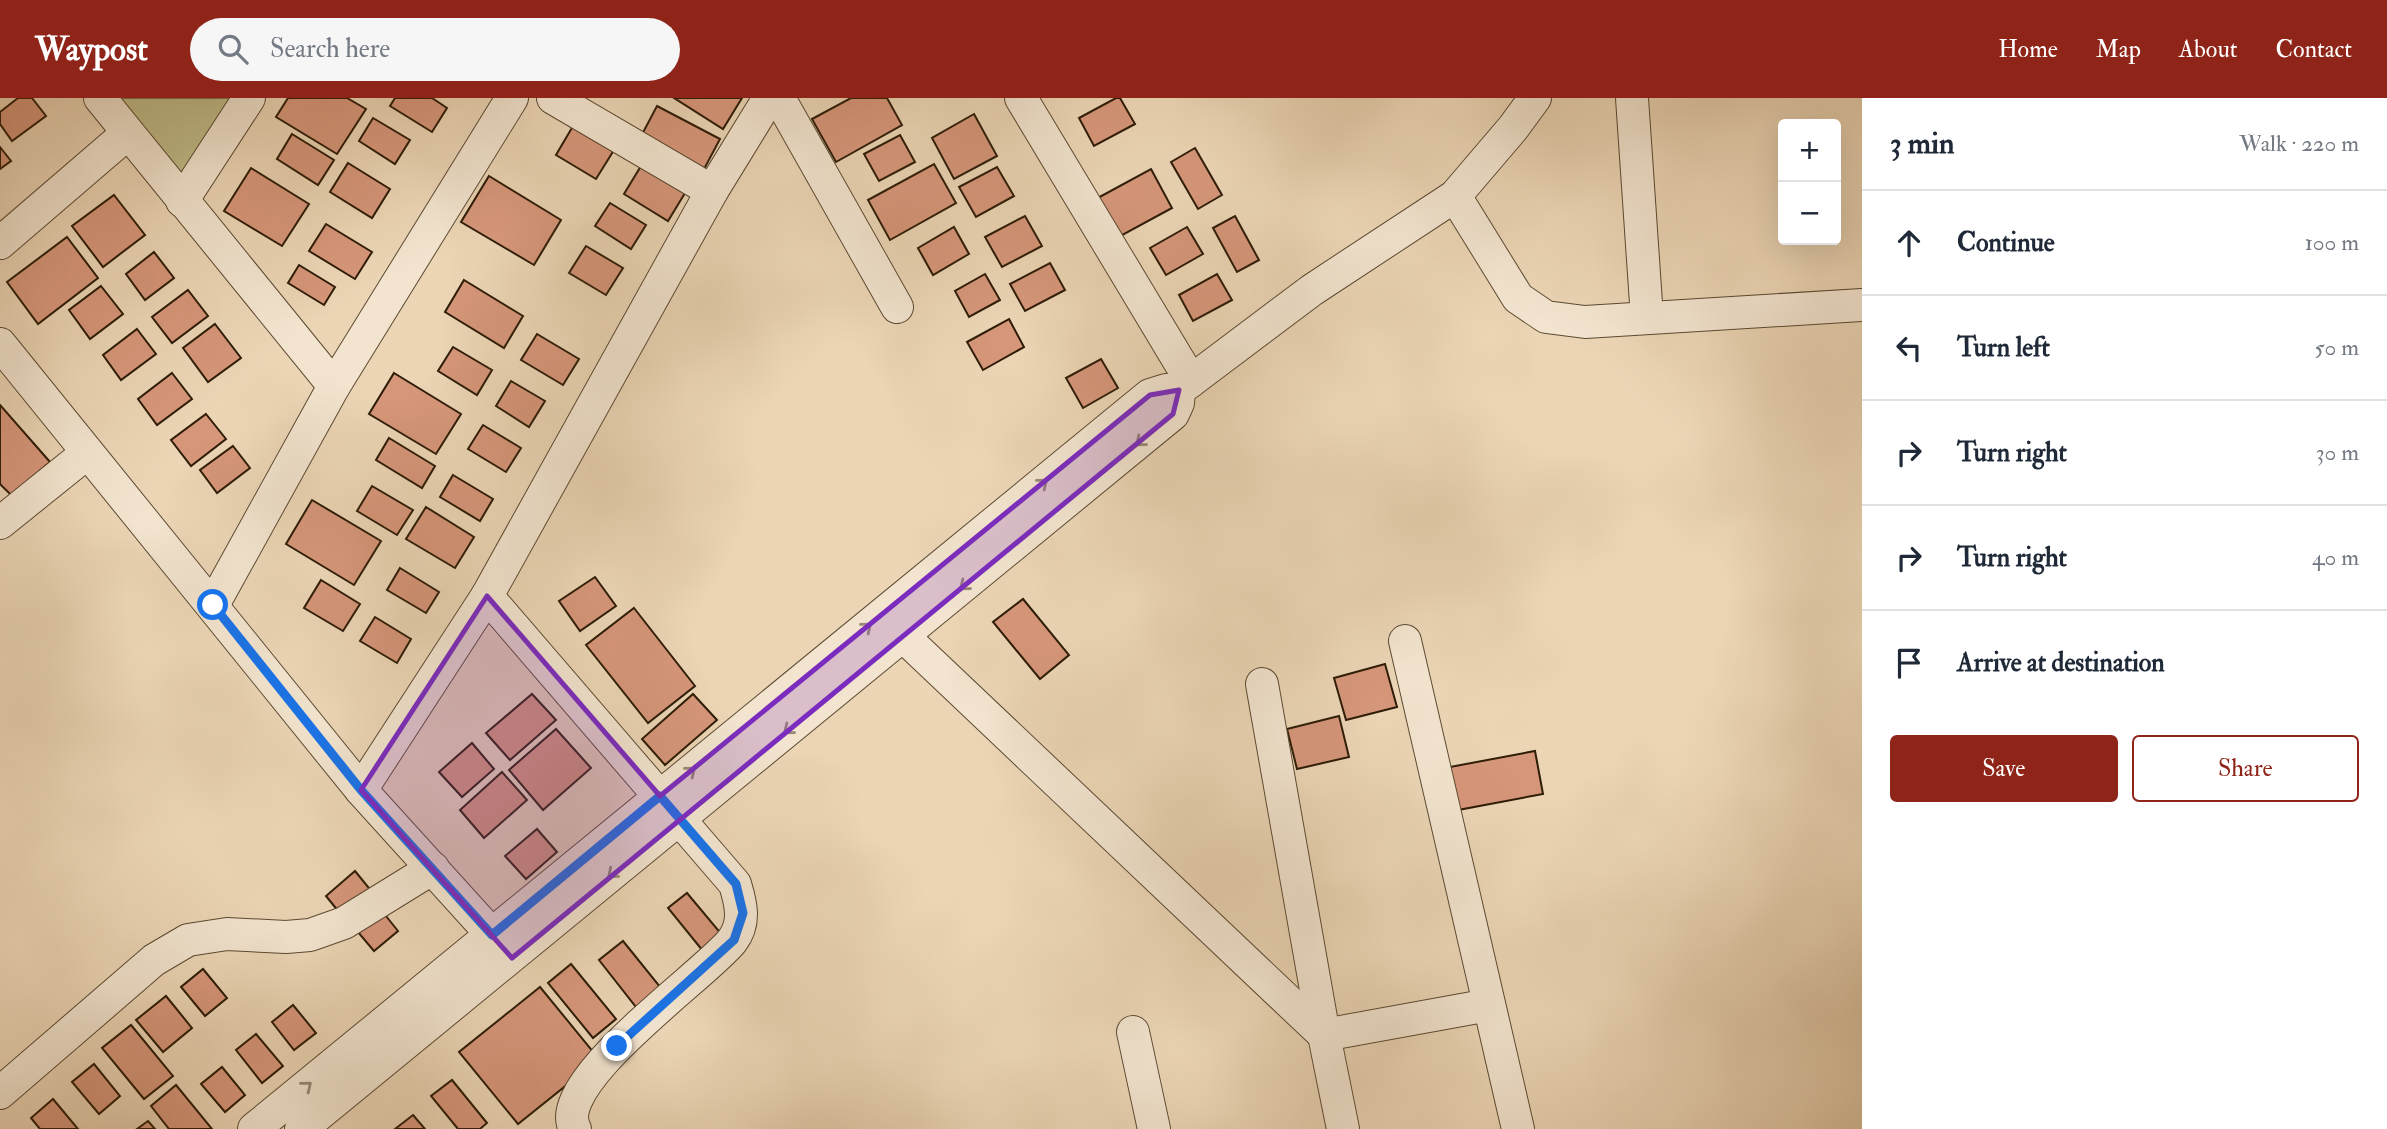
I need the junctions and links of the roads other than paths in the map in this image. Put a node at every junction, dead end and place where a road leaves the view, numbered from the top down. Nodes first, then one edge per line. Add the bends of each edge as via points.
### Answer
1 (100, 98) edge
2 (249, 98) edge
3 (512, 98) edge
4 (553, 98) edge
5 (769, 98) edge
6 (779, 98) edge
7 (1021, 98) edge
8 (1535, 98) edge
9 (1632, 98) edge
10 (128, 133) junction
11 (712, 191) junction
12 (1455, 196) junction
13 (182, 201) junction
14 (0, 243) edge
15 (1862, 305) edge
16 (897, 307) dead end
17 (1647, 318) junction
18 (0, 344) edge
19 (334, 386) junction
20 (1185, 386) junction
21 (87, 453) junction
22 (0, 523) edge
23 (487, 596) junction
24 (213, 605) junction
25 (903, 636) junction
26 (1405, 641) dead end
27 (1262, 684) dead end
28 (361, 790) junction
29 (670, 807) junction
30 (433, 868) junction
31 (502, 946) junction
32 (1489, 1005) junction
33 (1133, 1032) dead end
34 (1324, 1035) junction
35 (0, 1093) edge
36 (254, 1129) edge
37 (302, 1129) edge
38 (575, 1129) edge
39 (1154, 1129) edge
40 (1343, 1129) edge
41 (1518, 1129) edge

1 - 10 street
2 - 13 street
3 - 19 street
4 - 11 street
5 - 11 street
6 - 16 street
7 - 20 street
8 - 12 street
9 - 17 street
10 - 13 street
10 - 14 street
11 - 23 street
12 - 17 street via 1518,298 1546,317 1585,322
12 - 20 street via 1312,290
13 - 19 street
15 - 17 street
18 - 21 street
19 - 24 street
20 -> 25 street via 1173,414
29 -> 20 street via 1150,395
21 - 22 street
21 - 24 street
23 - 28 street
23 - 29 street
24 - 28 street
25 -> 29 street
25 - 34 street
26 - 32 street
27 - 34 street
28 - 30 street
29 - 31 street
29 - 38 street via 736,884 743,913 734,940 617,1046 575,1098 571,1122
30 - 31 street
30 - 35 street via 344,923 310,935 227,934 188,940 154,960
36 -> 31 street
31 - 37 street
32 - 34 street
32 - 41 street
33 - 39 street
34 - 40 street

